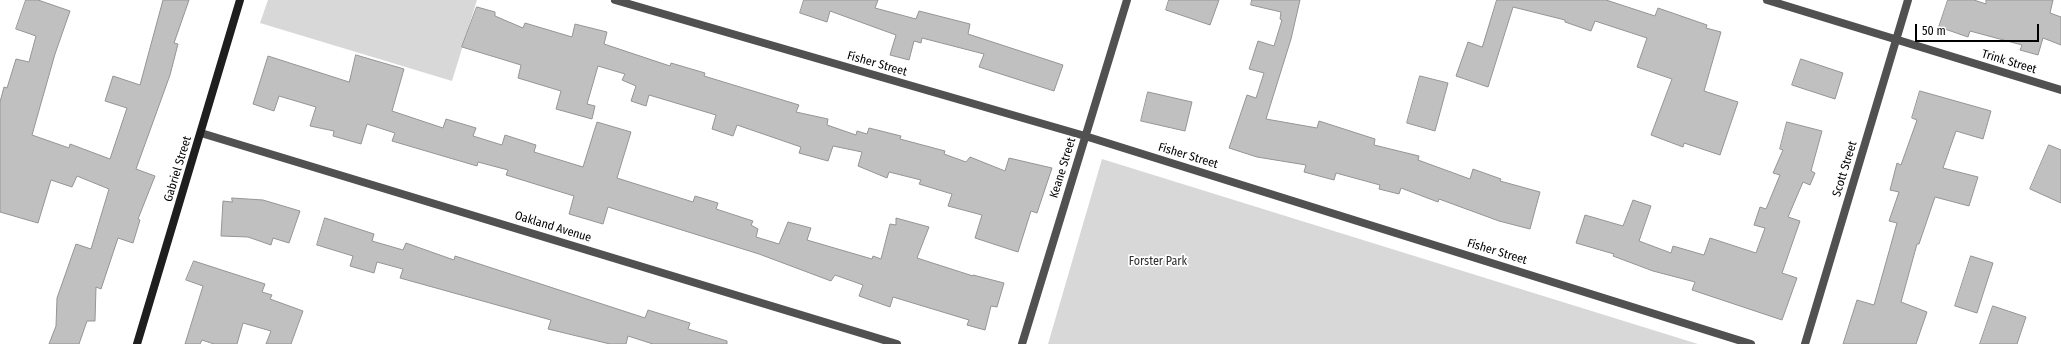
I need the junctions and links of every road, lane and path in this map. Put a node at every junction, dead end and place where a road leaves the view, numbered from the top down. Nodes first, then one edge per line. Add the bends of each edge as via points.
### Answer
1 (240, 0) edge
2 (615, 0) edge
3 (1127, 0) edge
4 (1767, 0) edge
5 (1908, 0) edge
6 (1896, 40) junction
7 (2061, 90) edge
8 (201, 133) junction
9 (1085, 136) junction
10 (137, 344) edge
11 (898, 344) edge
12 (1022, 344) edge
13 (1751, 344) edge
14 (1805, 344) edge

1 - 8 street, Gabriel Street
2 - 9 street, Fisher Street
3 - 9 street, Keane Street
4 - 6 street, Trink Street
5 - 6 street, Scott Street
6 - 7 street, Trink Street
6 - 14 street, Scott Street
8 - 10 street, Gabriel Street
8 - 11 street, Oakland Avenue
9 - 12 street, Keane Street
9 - 13 street, Fisher Street

